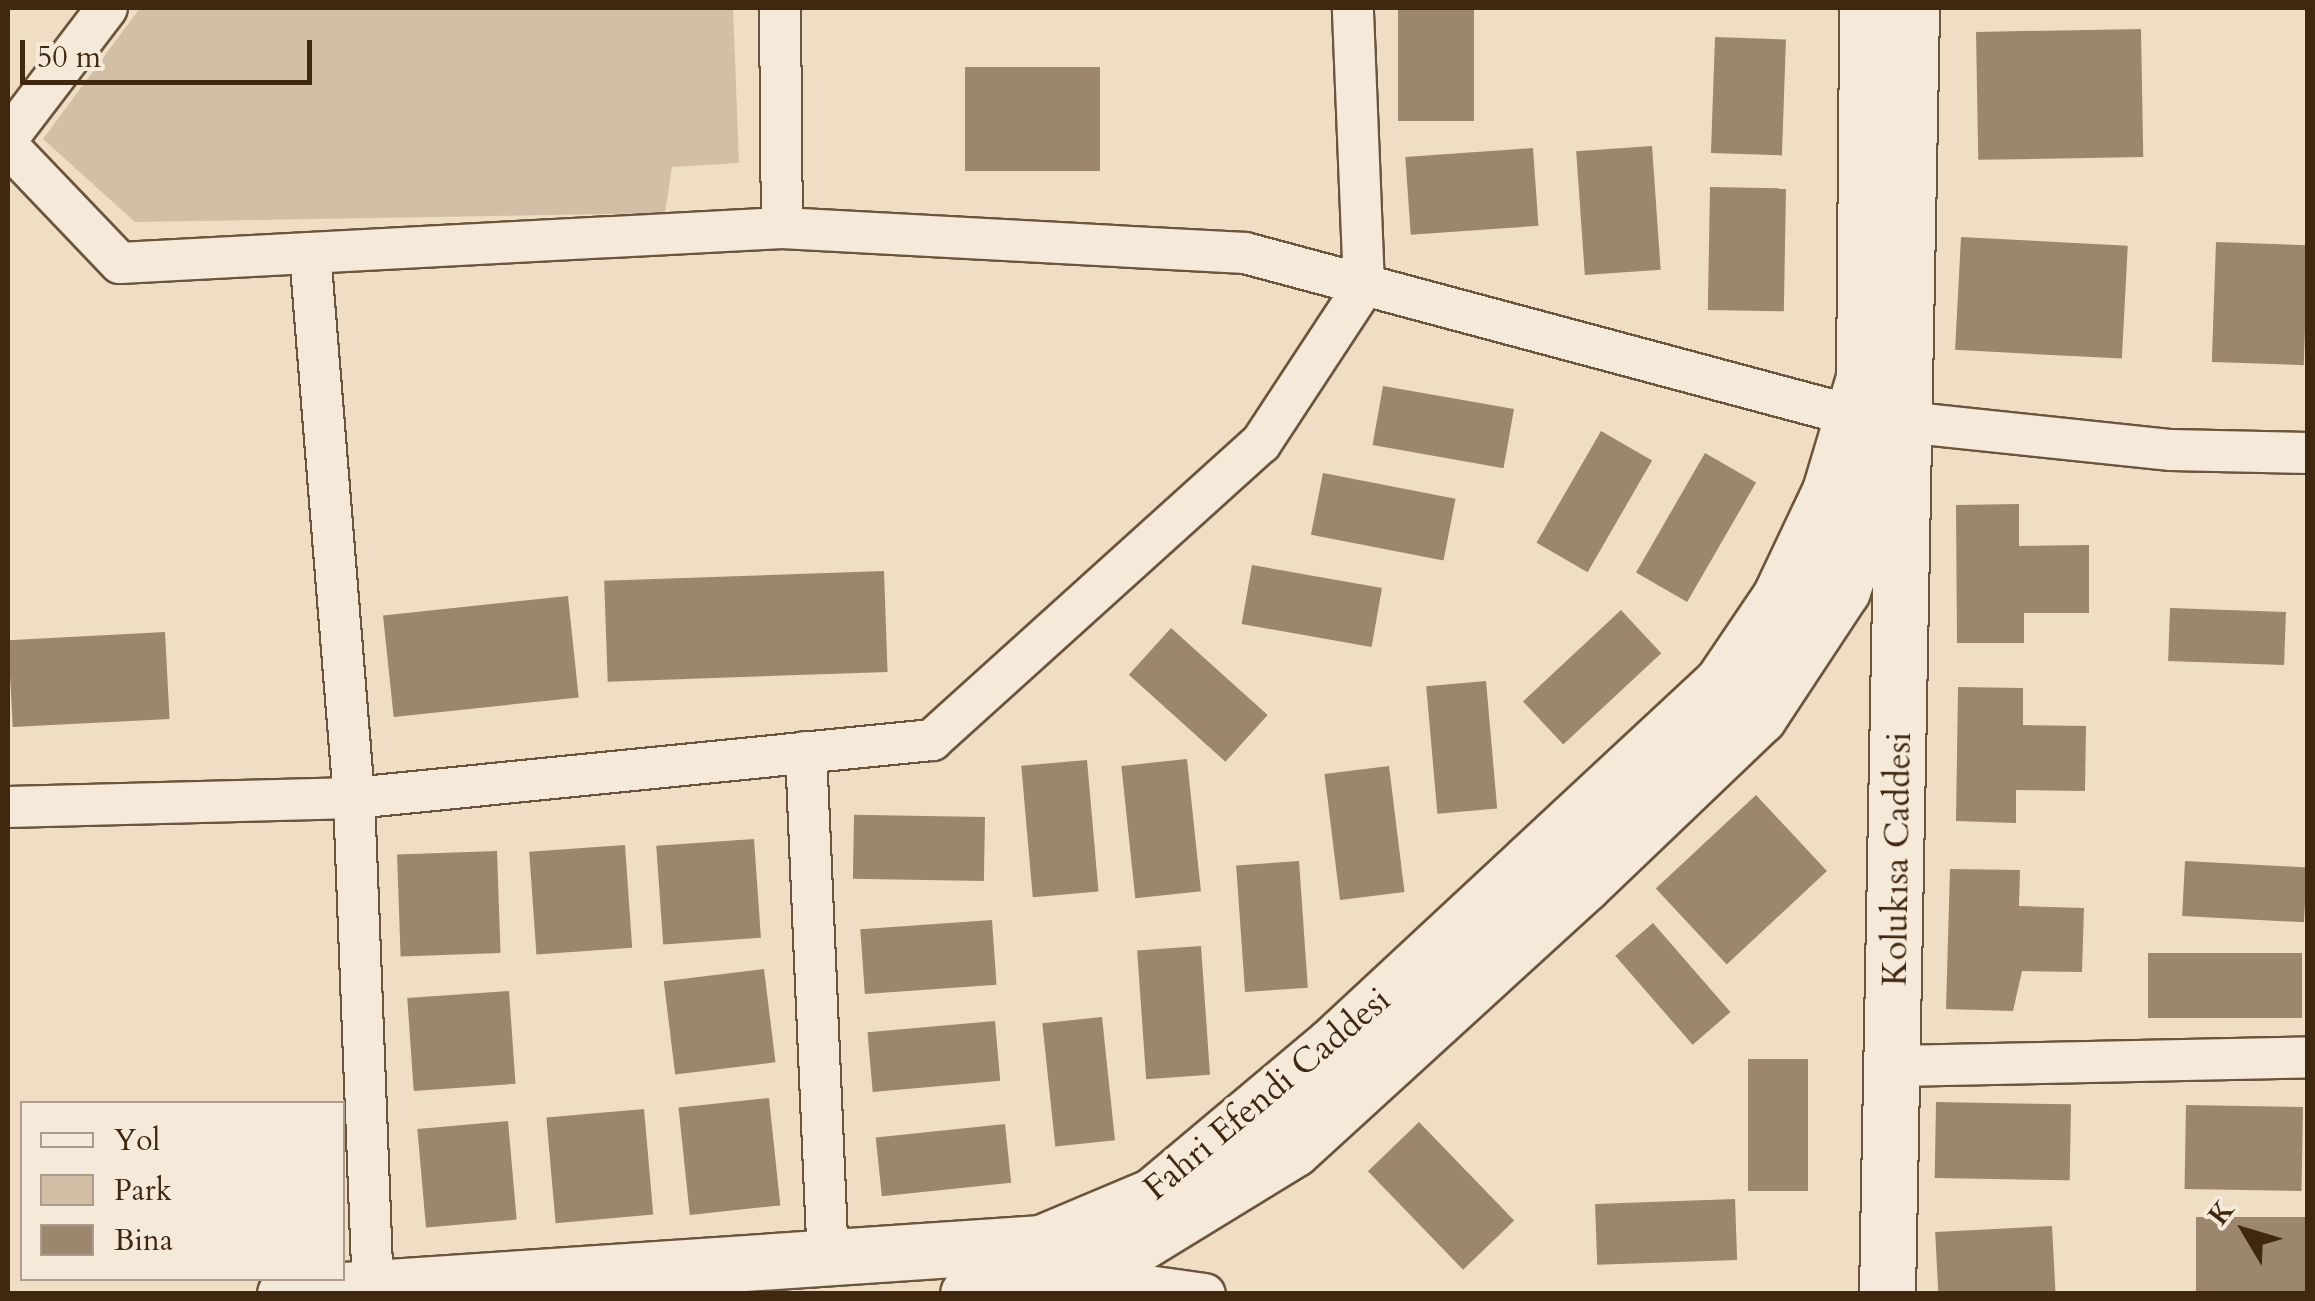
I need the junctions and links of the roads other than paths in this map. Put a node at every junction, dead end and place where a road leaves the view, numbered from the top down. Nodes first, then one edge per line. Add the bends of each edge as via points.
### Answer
1 (107, 8) edge
2 (780, 8) edge
3 (1353, 8) edge
4 (1867, 8) edge
5 (1911, 8) edge
6 (8, 138) edge
7 (8, 146) edge
8 (782, 228) junction
9 (310, 254) junction
10 (1364, 286) junction
11 (1879, 421) junction
12 (2308, 453) edge
13 (806, 752) junction
14 (354, 798) junction
15 (8, 807) edge
16 (2308, 1057) edge
17 (1892, 1066) junction
18 (828, 1261) junction
19 (1084, 1277) junction
20 (373, 1290) junction
21 (284, 1294) edge
22 (968, 1294) edge
23 (1206, 1294) edge
24 (1887, 1294) edge

1 - 6 street
2 - 8 street
3 - 10 street
4 - 11 street
5 - 11 street
7 - 9 street via 120,263
8 - 9 street
8 - 10 street via 1245,253
9 - 14 street
10 - 11 street
10 - 13 street via 1261,444 932,740
11 - 12 street
11 - 17 street, Kolukısa Caddesi
11 - 18 street, Fahri Efendi Caddesi via 1780,596 1722,683 1332,1046 1152,1196 1041,1243
11 - 19 street, Fahri Efendi Caddesi via 1842,590 1758,716 1293,1149
13 - 14 street
13 - 18 street
14 - 15 street
14 - 20 street
16 - 17 street
17 - 24 street, Kolukısa Caddesi
18 - 20 street, Fahri Efendi Caddesi
19 - 22 street, Fahri Efendi Caddesi
19 - 23 street
20 - 21 street, Fahri Efendi Caddesi

